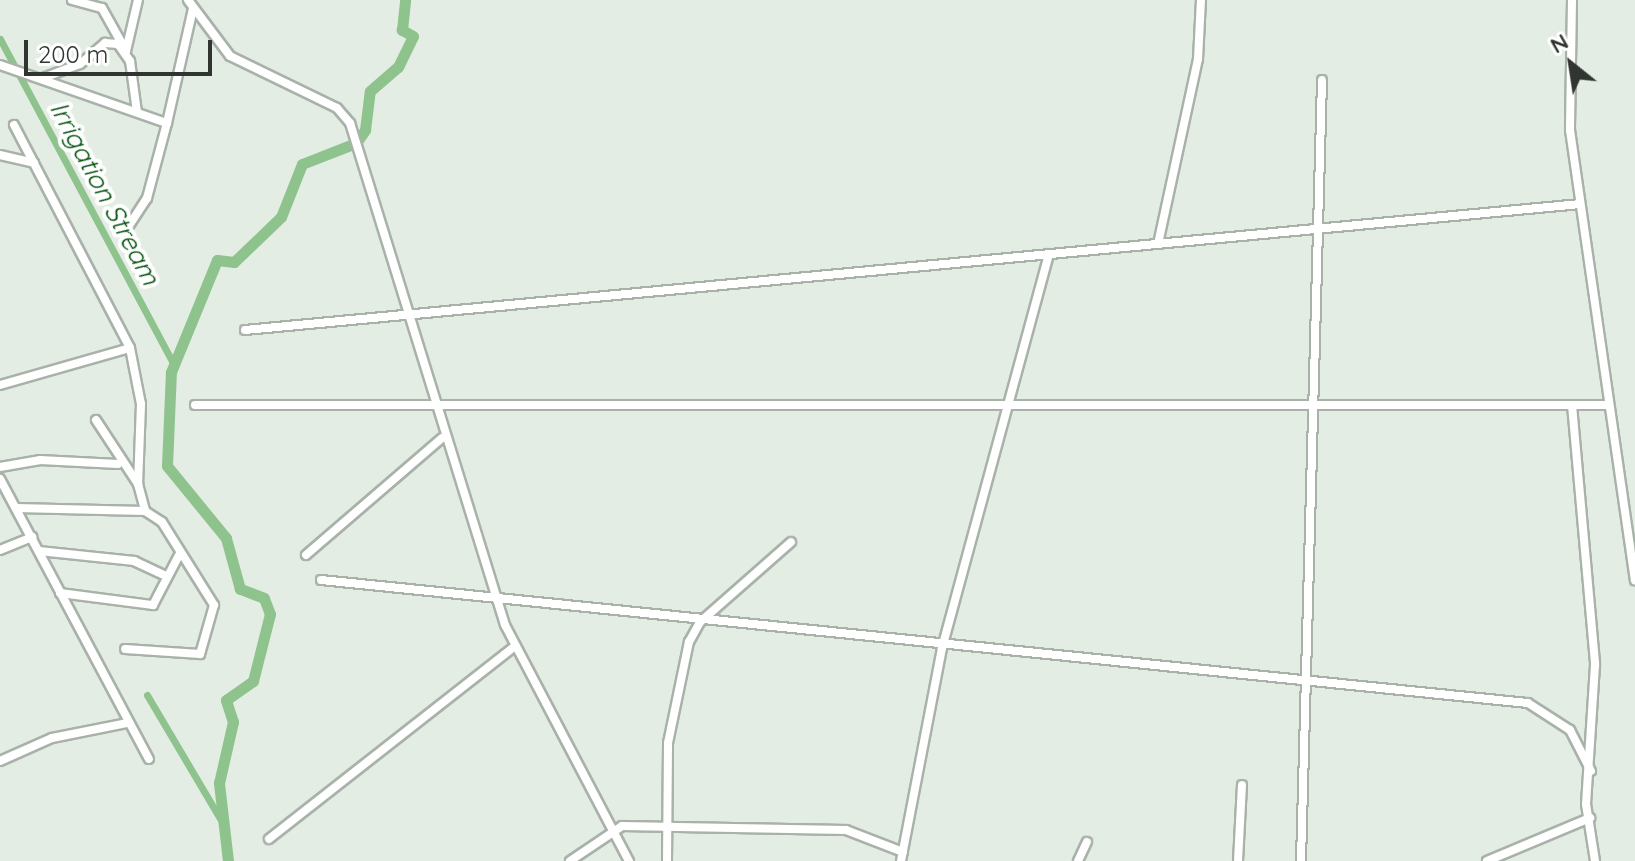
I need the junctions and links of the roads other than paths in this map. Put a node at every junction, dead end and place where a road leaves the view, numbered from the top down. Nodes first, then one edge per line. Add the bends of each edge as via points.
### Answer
1 (72, 0) edge
2 (138, 0) edge
3 (1201, 0) edge
4 (1572, 0) edge
5 (190, 4) edge
6 (126, 51) junction
7 (0, 65) edge
8 (40, 79) junction
9 (1322, 80) dead end
10 (137, 112) junction
11 (167, 123) junction
12 (14, 125) dead end
13 (0, 155) edge
14 (34, 163) junction
15 (1580, 204) junction
16 (129, 226) dead end
17 (1321, 229) junction
18 (1158, 244) junction
19 (1049, 254) junction
20 (407, 315) junction
21 (245, 330) dead end
22 (130, 348) junction
23 (0, 385) edge
24 (195, 405) dead end
25 (1572, 405) junction
26 (1608, 405) junction
27 (1006, 407) junction
28 (1314, 408) junction
29 (434, 410) junction
30 (96, 420) dead end
31 (442, 438) junction
32 (118, 464) junction
33 (0, 467) edge
34 (0, 479) edge
35 (138, 484) junction
36 (0, 498) edge
37 (14, 504) junction
38 (145, 511) junction
39 (32, 537) junction
40 (791, 542) dead end
41 (0, 550) edge
42 (39, 551) junction
43 (179, 555) junction
44 (306, 555) dead end
45 (166, 576) junction
46 (321, 580) dead end
47 (1635, 580) edge
48 (60, 593) junction
49 (497, 600) junction
50 (700, 622) junction
51 (515, 646) junction
52 (942, 648) junction
53 (125, 649) dead end
54 (1303, 683) junction
55 (127, 723) junction
56 (149, 759) dead end
57 (0, 761) edge
58 (1591, 771) junction
59 (1242, 785) dead end
60 (1590, 818) junction
61 (667, 829) junction
62 (608, 831) junction
63 (269, 839) dead end
64 (1087, 842) dead end
65 (902, 856) edge
66 (570, 861) edge
67 (629, 861) edge
68 (667, 861) edge
69 (1078, 861) edge
70 (1238, 861) edge
71 (1301, 861) edge
72 (1487, 861) edge
73 (1595, 861) edge

1 - 6 street via 102,8
2 - 6 street
3 - 18 street via 1198,59
4 - 15 street via 1570,130
5 - 11 street
5 - 20 street via 230,56 337,108 350,123
6 - 8 street via 105,43 80,64
6 - 10 street
7 - 8 street
8 - 10 street
9 - 17 street
10 - 11 street
11 - 16 street via 147,198
12 - 14 street
13 - 14 street
14 - 22 street
15 - 17 street
15 - 26 street
17 - 18 street
17 - 28 street
18 - 19 street
19 - 20 street
19 - 27 street
20 - 21 street
20 - 29 street
22 - 23 street
22 - 35 street via 141,404
24 - 29 street
25 - 26 street
25 - 28 street
25 - 58 street via 1595,665
26 - 47 street
27 - 28 street
27 - 29 street
27 - 52 street
28 - 54 street
29 - 31 street
30 - 32 street
31 - 44 street
31 - 49 street
32 - 33 street via 40,460
32 - 35 street
34 - 37 street
35 - 38 street
36 - 37 street
37 - 38 street
37 - 39 street
38 - 43 street via 162,522
39 - 41 street
39 - 42 street
40 - 50 street
42 - 45 street via 134,561
42 - 48 street
43 - 45 street
43 - 53 street via 212,593 205,648 196,656
45 - 48 street via 153,605 142,607
46 - 49 street
48 - 55 street
49 - 50 street
49 - 51 street
50 - 52 street
50 - 61 street via 689,642 668,743
51 - 62 street
51 - 63 street
52 - 54 street
52 - 65 street
54 - 58 street via 1528,703 1570,730
54 - 71 street
55 - 56 street
55 - 57 street via 52,738
58 - 60 street
59 - 70 street
60 - 72 street
60 - 73 street
61 - 62 street
61 - 65 street via 846,830
61 - 68 street
62 - 66 street
62 - 67 street
64 - 69 street

